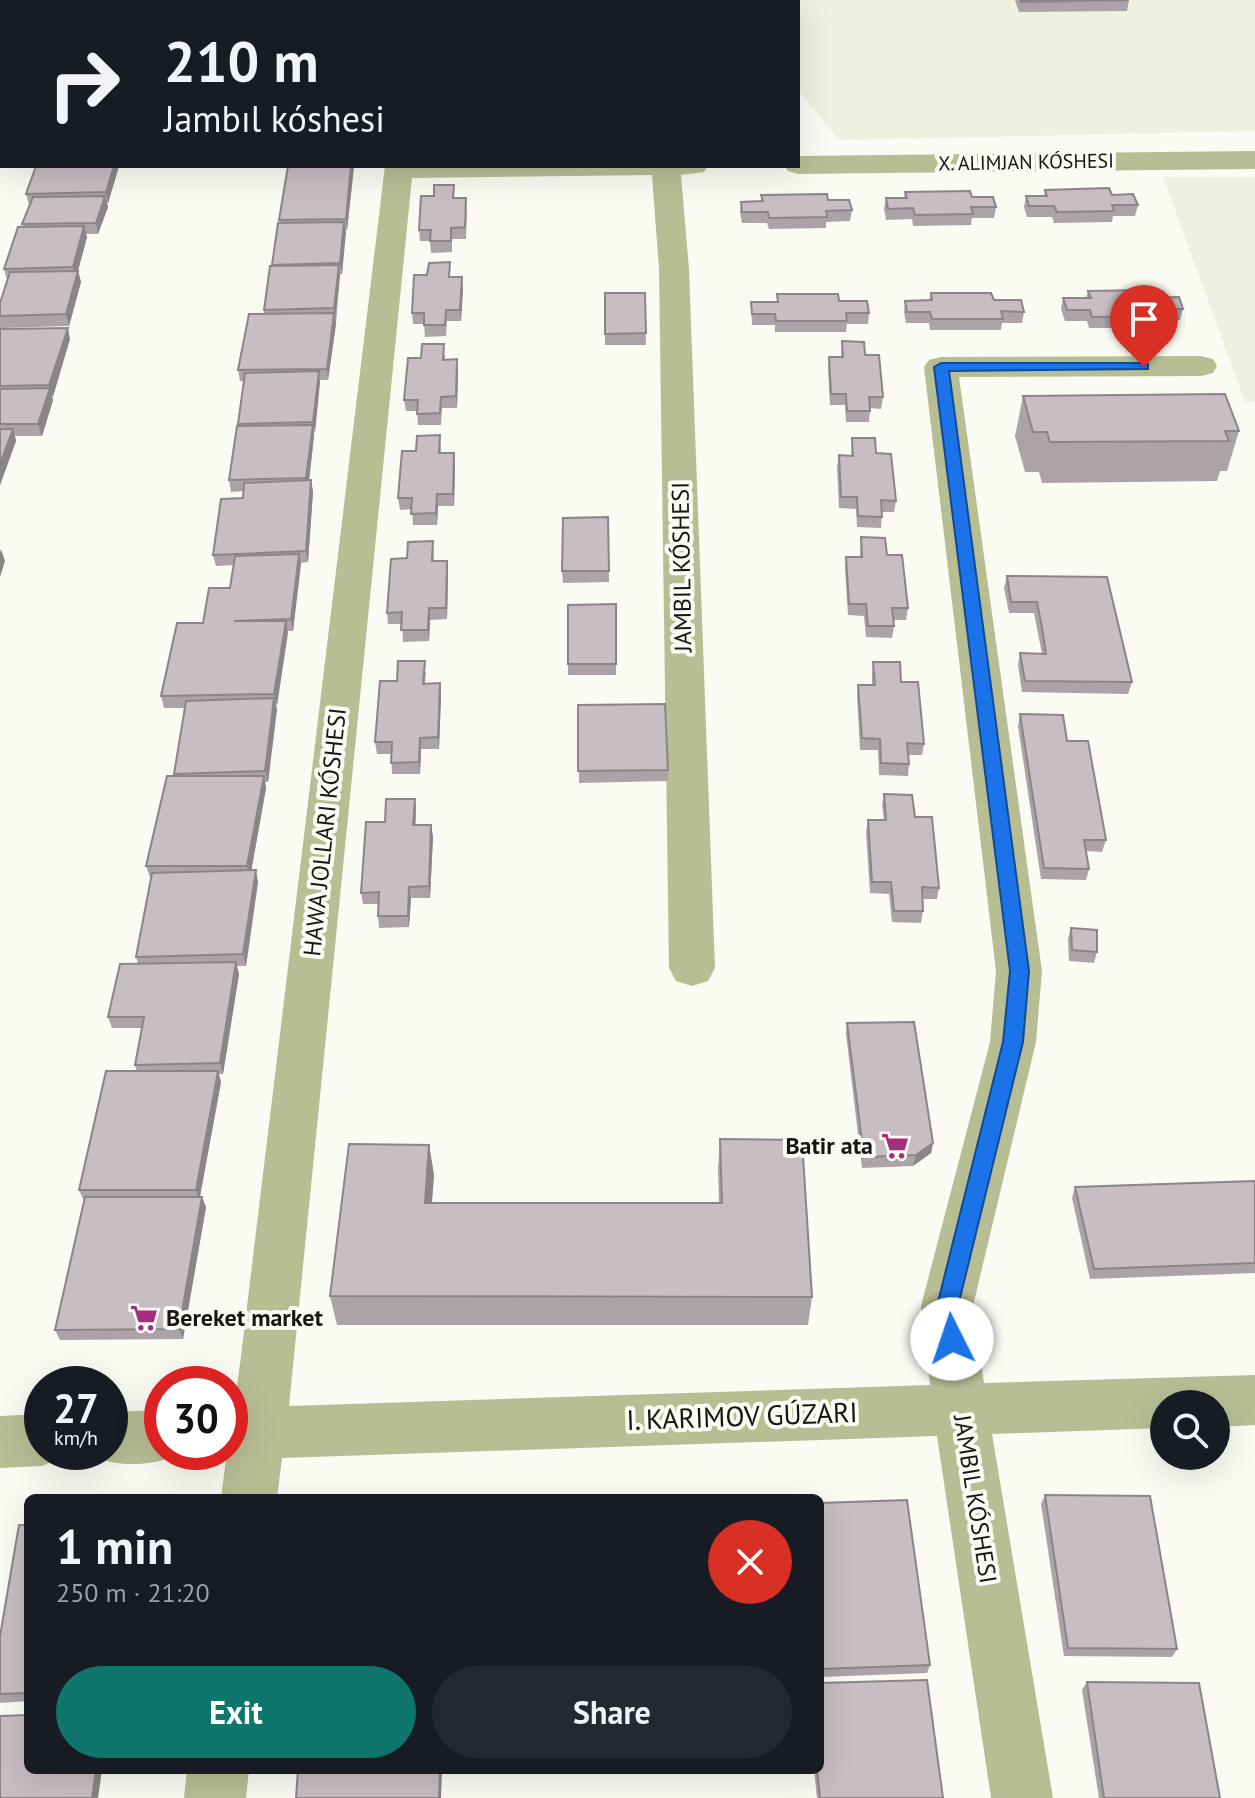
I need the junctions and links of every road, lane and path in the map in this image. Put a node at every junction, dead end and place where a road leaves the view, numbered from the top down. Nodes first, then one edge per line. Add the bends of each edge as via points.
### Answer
1 (1255, 160) edge
2 (800, 165) edge
3 (398, 168) edge
4 (666, 168) edge
5 (1201, 366) dead end
6 (692, 968) dead end
7 (1255, 1400) edge
8 (960, 1408) junction
9 (248, 1418) edge
10 (248, 1433) edge
11 (24, 1441) edge
12 (0, 1442) edge
13 (246, 1470) edge
14 (249, 1494) edge
15 (218, 1774) edge
16 (215, 1798) edge
17 (1022, 1798) edge

1 - 2 street, X. ALIMJAN KÓSHESI
3 - 9 street via 268,1356
4 - 6 street via 674,269
5 - 8 street via 941,367 1019,971 1013,1042 947,1306
7 - 8 street
8 - 10 street
8 - 17 street
11 - 12 street
13 - 14 street
15 - 16 street

